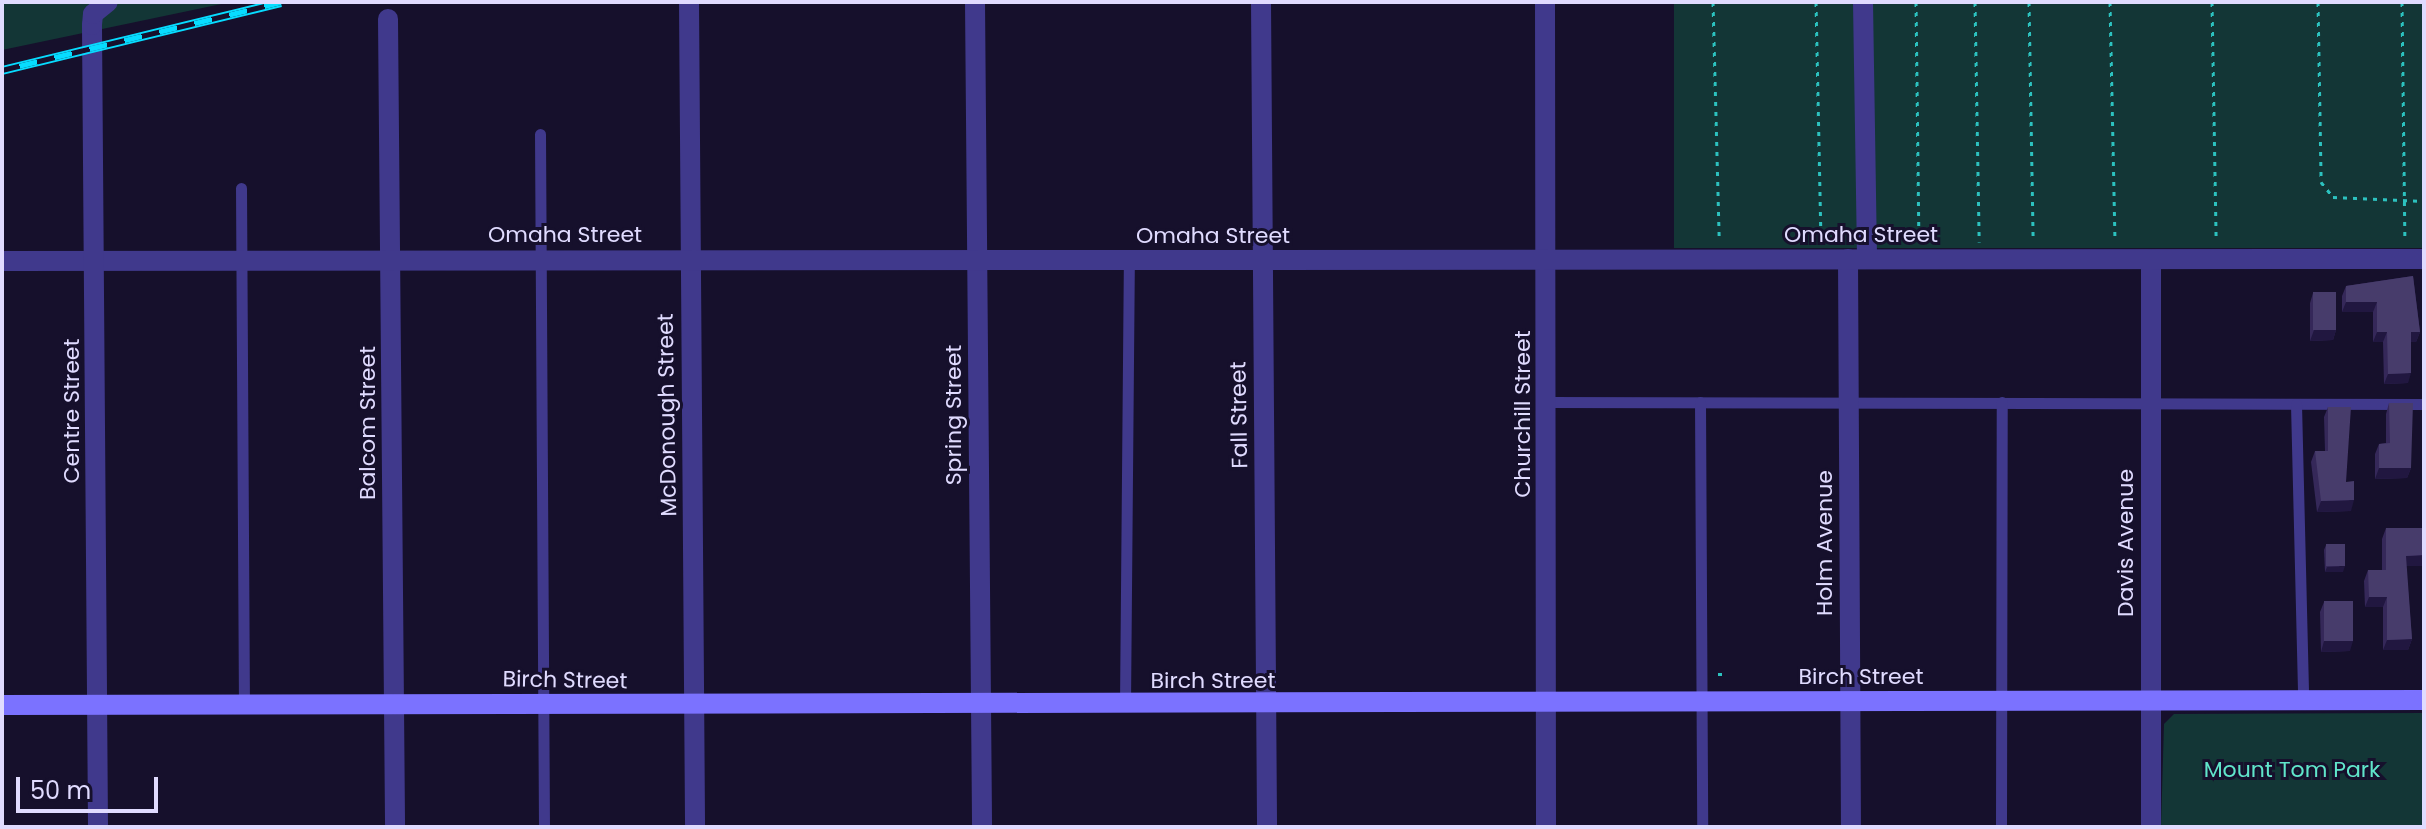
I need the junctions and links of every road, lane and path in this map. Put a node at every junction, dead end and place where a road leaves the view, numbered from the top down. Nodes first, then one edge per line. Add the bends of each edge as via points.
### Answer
1 (108, 2) edge
2 (689, 2) edge
3 (975, 2) edge
4 (1261, 2) edge
5 (1545, 2) edge
6 (1713, 2) edge
7 (1816, 2) edge
8 (1863, 2) edge
9 (1916, 2) edge
10 (1975, 2) edge
11 (2029, 2) edge
12 (2110, 2) edge
13 (2212, 2) edge
14 (2318, 2) edge
15 (2402, 2) edge
16 (388, 19) dead end
17 (540, 134) dead end
18 (241, 188) dead end
19 (2403, 201) junction
20 (2424, 201) edge
21 (1979, 258) junction
22 (2032, 258) junction
23 (390, 259) junction
24 (541, 259) junction
25 (1261, 259) junction
26 (1720, 259) junction
27 (1857, 259) junction
28 (1919, 259) junction
29 (2216, 259) junction
30 (2414, 259) edge
31 (95, 260) junction
32 (241, 260) junction
33 (690, 260) junction
34 (977, 260) junction
35 (1129, 260) junction
36 (1548, 260) junction
37 (1822, 260) junction
38 (2115, 260) junction
39 (2151, 260) junction
40 (2, 261) edge
41 (1547, 402) junction
42 (1700, 402) junction
43 (2002, 402) junction
44 (2296, 404) junction
45 (2424, 404) edge
46 (1848, 405) junction
47 (2151, 406) junction
48 (1714, 674) dead end
49 (1726, 674) dead end
50 (394, 700) junction
51 (2424, 700) edge
52 (1849, 701) junction
53 (2000, 701) junction
54 (2149, 701) junction
55 (2303, 701) junction
56 (244, 702) junction
57 (1545, 702) junction
58 (1701, 703) junction
59 (98, 704) junction
60 (544, 704) junction
61 (2, 705) edge
62 (981, 705) junction
63 (1125, 705) junction
64 (1267, 705) junction
65 (695, 707) junction
66 (98, 827) edge
67 (395, 827) edge
68 (544, 827) edge
69 (695, 827) edge
70 (982, 827) edge
71 (1267, 827) edge
72 (1546, 827) edge
73 (1702, 827) edge
74 (1851, 827) edge
75 (2001, 827) edge
76 (2151, 827) edge

1 - 31 street, Centre Street via 93,14
2 - 33 street, McDonough Street
3 - 34 street, Spring Street
4 - 25 street, Fall Street
5 - 36 street, Churchill Street
6 - 26 path
7 - 37 path
8 - 27 street, Holm Avenue
9 - 28 path
10 - 21 path
11 - 22 path
12 - 38 path
13 - 29 path
14 - 19 path via 2321,182 2333,197
15 - 19 path
16 - 23 street, Balcom Street
17 - 24 lane
18 - 32 lane
19 - 20 path
19 - 30 path
21 - 22 street, Omaha Street
21 - 28 street, Omaha Street
22 - 38 street, Omaha Street
23 - 24 street, Omaha Street
23 - 32 street, Omaha Street
23 - 50 street, Balcom Street
24 - 33 street, Omaha Street
24 - 60 lane
25 - 35 street, Omaha Street
25 - 36 street, Omaha Street
25 - 64 street, Fall Street
26 - 36 street, Omaha Street
26 - 37 street, Omaha Street
27 - 28 street, Omaha Street
27 - 37 street, Omaha Street
27 - 46 street, Holm Avenue
29 - 30 street, Omaha Street
29 - 39 street, Omaha Street
31 - 32 street, Omaha Street
31 - 40 street, Omaha Street
31 - 59 street, Centre Street
32 - 56 lane
33 - 34 street, Omaha Street
33 - 65 street, McDonough Street
34 - 35 street, Omaha Street
34 - 62 street, Spring Street
35 - 63 lane
36 - 41 street, Churchill Street
38 - 39 street, Omaha Street
39 - 47 street, Davis Avenue
41 - 42 lane
41 - 57 street, Churchill Street
42 - 46 lane
42 - 58 lane
43 - 46 lane
43 - 47 lane
43 - 53 lane
44 - 45 lane
44 - 47 lane
44 - 55 lane
46 - 52 street, Holm Avenue
47 - 54 street, Davis Avenue
48 - 49 path
50 - 56 main road, Birch Street
50 - 60 main road, Birch Street
50 - 67 street, Balcom Street
51 - 55 main road, Birch Street
52 - 53 main road, Birch Street
52 - 58 main road, Birch Street
52 - 74 street, Holm Avenue
53 - 54 main road, Birch Street
53 - 75 lane
54 - 55 main road, Birch Street
54 - 76 street, Davis Avenue
56 - 59 main road, Birch Street
57 - 58 main road, Birch Street
57 - 64 main road, Birch Street
57 - 72 street, Churchill Street
58 - 73 lane
59 - 61 main road, Birch Street
59 - 66 street, Centre Street
60 - 65 main road, Birch Street
60 - 68 lane
62 - 63 main road, Birch Street
62 - 65 main road, Birch Street
62 - 70 street, Spring Street
63 - 64 main road, Birch Street
64 - 71 street, Fall Street
65 - 69 street, McDonough Street

